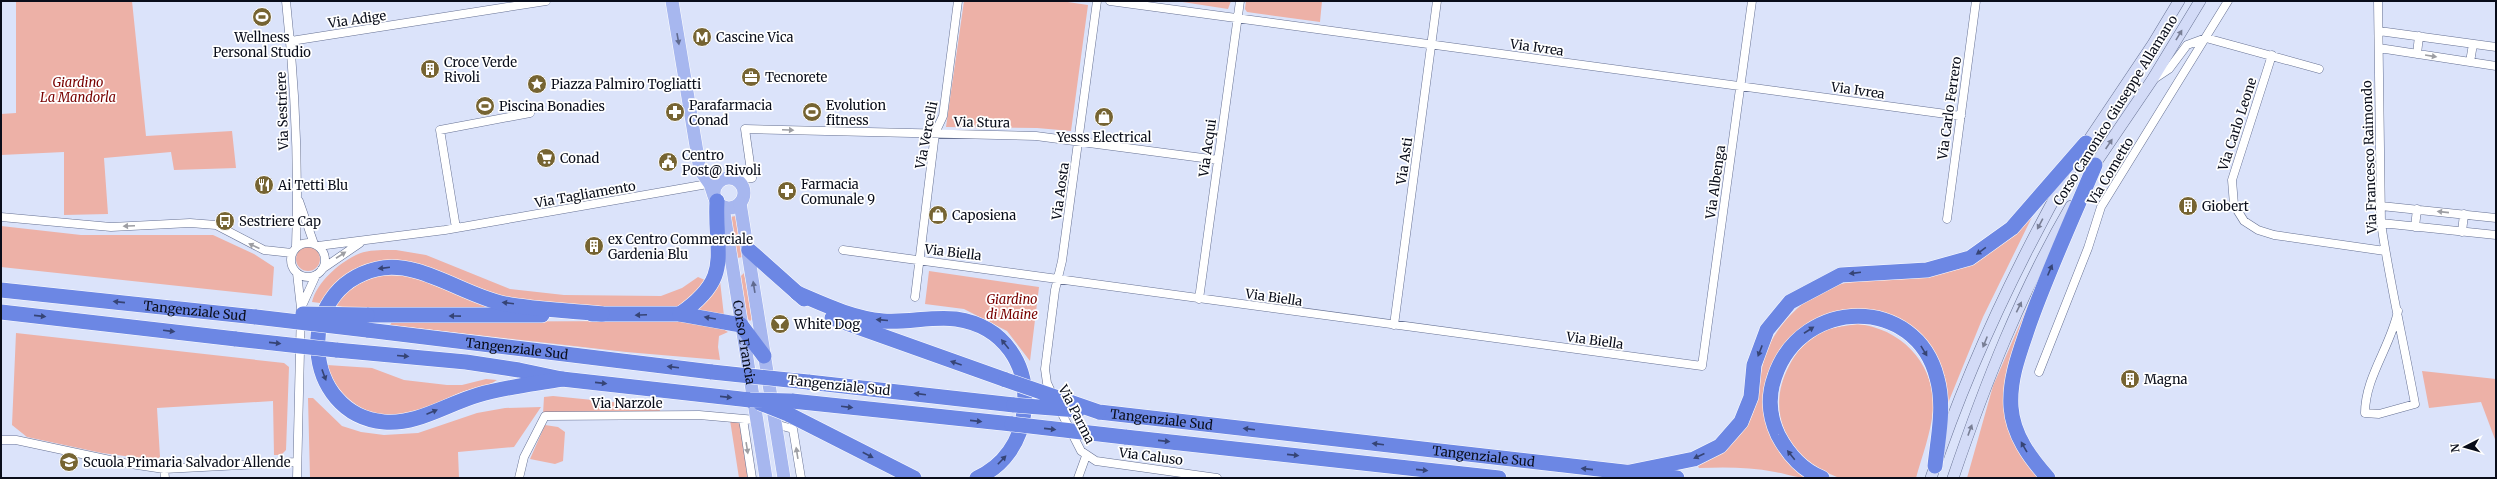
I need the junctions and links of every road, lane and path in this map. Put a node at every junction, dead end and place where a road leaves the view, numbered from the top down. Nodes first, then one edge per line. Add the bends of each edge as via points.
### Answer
1 (286, 1) edge
2 (546, 1) edge
3 (672, 1) edge
4 (958, 1) edge
5 (1097, 1) edge
6 (1110, 1) edge
7 (1240, 1) edge
8 (1437, 1) edge
9 (1752, 1) edge
10 (1976, 1) edge
11 (2178, 1) edge
12 (2200, 1) edge
13 (2228, 1) edge
14 (2378, 1) edge
15 (1237, 19) junction
16 (2378, 31) junction
17 (2420, 36) junction
18 (2206, 38) junction
19 (291, 41) junction
20 (2473, 44) junction
21 (1431, 45) junction
22 (2496, 47) edge
23 (2379, 48) junction
24 (2416, 54) junction
25 (2272, 55) junction
26 (2470, 62) junction
27 (2496, 66) edge
28 (2319, 69) dead end
29 (2152, 80) junction
30 (1740, 86) junction
31 (530, 113) dead end
32 (1961, 116) junction
33 (935, 133) junction
34 (1079, 141) junction
35 (2086, 143) junction
36 (1218, 160) junction
37 (2094, 165) junction
38 (736, 180) junction
39 (715, 183) junction
40 (298, 196) junction
41 (718, 201) junction
42 (740, 202) junction
43 (2381, 206) junction
44 (2417, 209) junction
45 (2464, 214) junction
46 (1, 217) edge
47 (2496, 218) edge
48 (1947, 219) dead end
49 (2382, 223) junction
50 (2415, 227) junction
51 (456, 228) junction
52 (2462, 232) junction
53 (2496, 235) edge
54 (360, 242) junction
55 (316, 245) junction
56 (294, 250) junction
57 (749, 250) junction
58 (842, 250) dead end
59 (2385, 251) junction
60 (920, 260) junction
61 (319, 272) junction
62 (297, 273) junction
63 (1058, 278) junction
64 (1, 290) edge
65 (797, 293) junction
66 (915, 297) dead end
67 (1199, 299) junction
68 (301, 308) junction
69 (2398, 311) junction
70 (1, 312) edge
71 (602, 314) junction
72 (680, 314) junction
73 (256, 317) junction
74 (741, 324) junction
75 (1394, 325) junction
76 (764, 356) junction
77 (1702, 366) joint
78 (2039, 372) dead end
79 (562, 379) junction
80 (1047, 383) joint
81 (750, 400) junction
82 (1099, 412) junction
83 (743, 418) junction
84 (756, 420) junction
85 (775, 424) junction
86 (1, 440) edge
87 (1086, 456) junction
88 (296, 462) junction
89 (164, 469) junction
90 (1933, 472) edge
91 (1625, 473) junction
92 (1216, 477) edge
93 (165, 478) edge
94 (297, 478) edge
95 (519, 478) edge
96 (752, 478) edge
97 (766, 478) edge
98 (784, 478) edge
99 (802, 478) edge
100 (914, 478) edge
101 (977, 478) edge
102 (1078, 478) edge
103 (1499, 478) edge
104 (1677, 478) edge
105 (1822, 478) edge
106 (1953, 478) edge
107 (2048, 478) edge

1 - 19 street, Via Sestriere
2 - 19 street, Via Adige
3 -> 39 main road, Corso Francia via 700,170
4 - 33 street, Via Vercelli via 943,116
5 - 34 street, Via Aosta
6 - 15 street, Via Ivrea
7 - 15 street, Via Acqui
8 - 21 street, Via Asti
9 - 30 street, Via Albenga
10 - 32 street, Via Carlo Ferrero
11 - 35 main road, Corso Canonico Giuseppe Allamano via 2153,44
29 -> 12 main road, Corso Canonico Giuseppe Allamano
13 - 18 street, Via Cometto
14 - 16 street, Via Francesco Raimondo
15 - 21 street, Via Ivrea
15 - 36 street, Via Acqui
16 - 17 street
16 - 23 street, Via Francesco Raimondo
17 - 20 street
17 - 24 street
18 - 25 street
18 - 29 street via 2187,45 2169,69
18 - 78 street, Via Cometto via 2101,207
19 - 40 street, Via Sestriere
20 - 22 street
20 - 26 street
21 - 30 street, Via Ivrea
21 - 75 street, Via Asti
23 - 24 street
23 - 43 street, Via Francesco Raimondo
24 -> 26 street
25 - 28 street
25 - 59 street, Via Carlo Leone via 2232,180 2234,205 2244,221 2258,230 2274,235
26 - 27 street
37 -> 29 main road, Corso Canonico Giuseppe Allamano
30 - 32 street, Via Ivrea
30 - 77 street, Via Albenga
31 - 51 street via 440,130
32 - 48 street, Via Carlo Ferrero
33 - 34 street, Via Stura via 1036,136
38 -> 33 street, Via Stura via 752,178 745,128
33 - 60 street, Via Vercelli
34 - 36 street, Via Stura
34 - 63 street, Via Aosta
35 -> 90 main road, Corso Canonico Giuseppe Allamano via 2040,224 1997,312
35 -> 91 highway via 2012,228 1970,258 1927,270 1841,275 1790,302 1767,330 1754,364 1751,397 1741,422 1720,446 1694,459
36 - 67 street, Via Acqui
106 -> 37 main road, Corso Canonico Giuseppe Allamano via 1987,382 2014,317 2058,228
107 -> 37 highway via 2030,458 2019,438 2011,408 2011,386 2017,359 2039,297
38 - 39 main road via 728,178
38 - 42 main road via 744,193
39 - 41 main road, Corso Francia
39 - 51 street, Via Tagliamento
40 - 55 street, Via Sestriere
40 - 56 street, Via Sestriere
41 - 42 main road via 732,207
41 - 72 highway via 715,226 718,271 702,296
41 - 74 main road, Corso Francia
42 - 57 main road, Corso Francia
43 - 44 street
43 - 49 street, Via Francesco Raimondo
45 -> 44 street
44 - 50 street
45 - 47 street
45 - 52 street
56 -> 46 street via 264,250 216,226 190,223 111,228
49 - 50 street
49 - 59 street, Via Francesco Raimondo
50 - 52 street
51 - 54 street, Via Tagliamento
52 - 53 street
54 - 55 street, Via Tagliamento
61 -> 54 street, Via Tagliamento
55 - 56 street via 305,243
55 - 61 street via 325,259
56 - 62 street via 291,264
57 - 65 highway
76 -> 57 main road, Corso Francia
58 - 60 street, Via Biella
59 - 69 street, Via Francesco Raimondo
60 - 63 street, Via Biella
60 - 66 street, Via Vercelli
61 - 62 street via 306,277
61 - 68 street
62 - 68 street
63 - 67 street, Via Biella
63 - 80 street, Via Aosta via 1045,369
73 -> 64 highway, Tangenziale Sud
82 -> 65 highway, bridge via 826,316
101 -> 65 highway via 1002,461 1020,436 1023,426 1026,396 1024,378 1004,341 992,332 962,321 863,318
67 - 75 street, Via Biella
68 - 88 street
69 - 69 street, Via Francesco Raimondo via 2365,398 2365,413 2380,414 2415,404
70 -> 79 highway, Tangenziale Sud, bridge via 466,362
72 -> 71 highway
71 -> 73 highway, bridge via 475,317 284,314
71 -> 79 highway via 501,303 416,271 395,266 358,275 342,286 328,301 321,319 318,358 325,379 335,396 348,409 383,422 419,417 503,388
74 -> 72 highway
82 -> 73 highway, Tangenziale Sud, bridge via 712,372
74 - 76 highway
74 - 84 main road, Corso Francia
75 - 77 street, Via Biella
76 - 85 main road, Corso Francia
79 -> 81 highway, Tangenziale Sud
80 - 87 street, Via Parma via 1081,451
81 -> 100 highway, bridge via 809,424
81 -> 103 highway, Tangenziale Sud, bridge via 808,402
91 -> 82 highway, Tangenziale Sud
83 - 84 street, Via Narzole
83 - 95 street, Via Narzole via 699,415 545,416 524,457
83 -> 96 street
84 - 97 main road, Corso Francia
85 - 98 main road, Corso Francia
99 -> 85 street via 794,429
86 - 89 street via 16,440
87 - 92 street, Via Caluso via 1106,463
87 - 102 street, Via Parma
88 - 89 street
88 - 94 street
89 - 93 street
105 -> 90 highway via 1802,467 1783,444 1775,429 1771,386 1784,356 1806,331 1820,323 1855,315 1890,322 1920,345 1930,360 1941,395
91 - 104 highway, Tangenziale Sud

